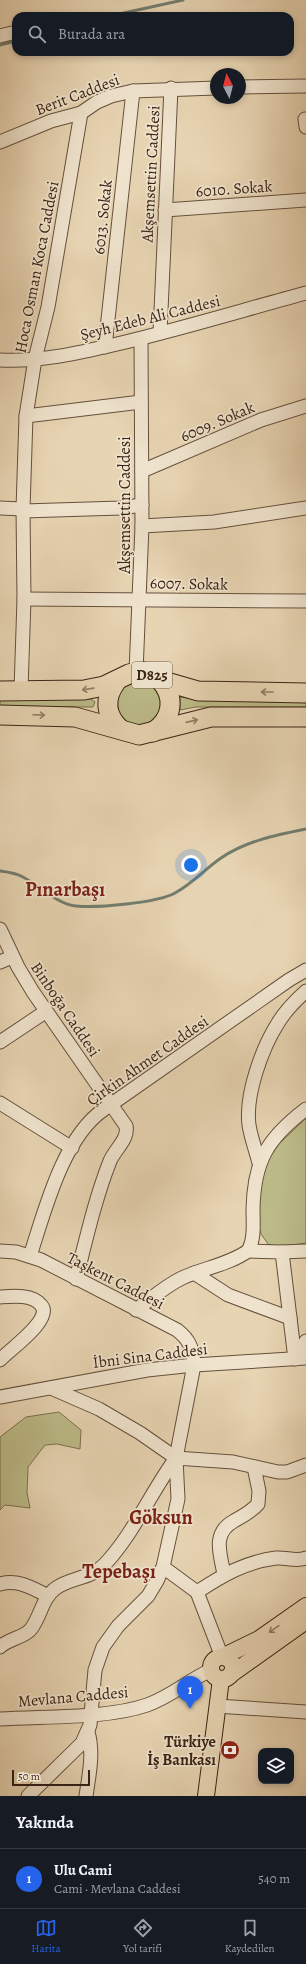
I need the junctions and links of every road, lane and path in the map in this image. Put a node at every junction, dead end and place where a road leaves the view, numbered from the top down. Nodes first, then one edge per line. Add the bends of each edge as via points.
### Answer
1 (12, 33) edge
2 (0, 36) edge
3 (306, 86) edge
4 (246, 87) edge
5 (171, 88) junction
6 (210, 88) edge
7 (133, 91) junction
8 (81, 113) junction
9 (0, 142) edge
10 (306, 200) edge
11 (165, 210) junction
12 (306, 293) edge
13 (160, 333) junction
14 (141, 338) junction
15 (105, 347) junction
16 (0, 360) edge
17 (35, 360) junction
18 (141, 402) junction
19 (306, 406) edge
20 (26, 416) junction
21 (142, 471) junction
22 (142, 505) junction
23 (0, 508) edge
24 (306, 508) edge
25 (23, 510) junction
26 (142, 526) junction
27 (24, 599) junction
28 (140, 599) junction
29 (306, 601) edge
30 (136, 672) junction
31 (159, 679) junction
32 (116, 682) junction
33 (0, 690) edge
34 (21, 690) junction
35 (306, 693) edge
36 (0, 715) edge
37 (306, 717) edge
38 (120, 729) junction
39 (152, 732) junction
40 (0, 929) edge
41 (12, 957) junction
42 (0, 962) edge
43 (306, 970) edge
44 (306, 991) edge
45 (45, 1012) junction
46 (0, 1042) edge
47 (0, 1103) edge
48 (110, 1104) junction
49 (306, 1108) edge
50 (72, 1148) junction
51 (260, 1163) junction
52 (306, 1250) edge
53 (0, 1251) edge
54 (248, 1251) junction
55 (282, 1252) junction
56 (30, 1256) junction
57 (194, 1273) junction
58 (76, 1279) junction
59 (0, 1297) edge
60 (136, 1310) junction
61 (290, 1318) junction
62 (306, 1341) edge
63 (300, 1358) edge
64 (0, 1360) edge
65 (194, 1365) junction
66 (51, 1388) junction
67 (0, 1397) edge
68 (176, 1458) junction
69 (306, 1466) edge
70 (254, 1467) junction
71 (306, 1558) edge
72 (163, 1567) junction
73 (224, 1574) junction
74 (0, 1584) edge
75 (198, 1592) junction
76 (48, 1596) junction
77 (306, 1606) edge
78 (306, 1621) edge
79 (0, 1647) edge
80 (222, 1657) junction
81 (221, 1675) junction
82 (217, 1706) junction
83 (306, 1712) edge
84 (91, 1714) junction
85 (0, 1719) edge
86 (88, 1732) junction
87 (28, 1796) edge
88 (86, 1796) edge
89 (206, 1796) edge

1 - 2 street
3 - 4 street
5 - 6 street, Berit Caddesi
5 - 7 street, Berit Caddesi
5 - 11 street, Akşemsettin Caddesi
7 - 8 street, Berit Caddesi via 97,102
7 - 15 street, 6013. Sokak
8 - 9 street, Berit Caddesi via 51,121
8 - 17 street, Hoca Osman Koca Caddesi via 48,307
10 - 11 street, 6010. Sokak
11 - 13 street, Akşemsettin Caddesi
12 - 13 street, Şeyh Edeb Ali Caddesi
13 - 14 street, Şeyh Edeb Ali Caddesi
14 - 15 street, Şeyh Edeb Ali Caddesi
14 - 18 street, Akşemsettin Caddesi
15 - 17 street, Şeyh Edeb Ali Caddesi
16 - 17 street, Şeyh Edeb Ali Caddesi
17 - 20 street, Hoca Osman Koca Caddesi
18 - 20 street
18 - 21 street, Akşemsettin Caddesi
19 - 21 street, 6009. Sokak via 261,420
20 - 25 street, Hoca Osman Koca Caddesi
21 - 22 street, Akşemsettin Caddesi
22 - 25 street via 69,511
22 - 26 street, Akşemsettin Caddesi
23 - 25 street
24 - 26 street via 214,522
25 - 27 street, Hoca Osman Koca Caddesi
26 - 28 street, Akşemsettin Caddesi
27 - 28 street, 6007. Sokak
27 - 34 street, Hoca Osman Koca Caddesi
28 - 29 street, 6007. Sokak
28 - 30 street, Akşemsettin Caddesi
30 - 31 highway, D825 via 144,672
30 - 32 highway, D825
35 -> 31 highway, D825 via 198,691
31 - 39 highway via 169,693 170,708 164,722
32 -> 34 highway, D825 via 84,690
32 - 38 highway via 109,694 108,710 111,719
33 - 34 highway, D825
36 -> 38 highway via 75,717
39 -> 37 highway via 211,717
38 - 39 highway via 139,735
40 - 41 street, Binboğa Caddesi
41 - 42 street
41 - 45 street, Binboğa Caddesi
43 - 48 street, Çirkin Ahmet Caddesi
44 - 51 street via 277,1023 254,1080 250,1097 249,1125
45 - 46 street
45 - 48 street, Binboğa Caddesi
47 - 50 street
48 - 50 street, Çirkin Ahmet Caddesi via 87,1123
48 - 58 street, Binboğa Caddesi via 123,1118 128,1132 104,1176
49 - 51 street via 273,1138
50 - 56 street, Çirkin Ahmet Caddesi via 48,1201
51 - 54 street via 253,1205 252,1238
52 - 55 street
53 - 56 street, Taşkent Caddesi
54 - 55 street
54 - 57 street
55 - 61 street
56 - 58 street, Taşkent Caddesi
57 - 60 street via 171,1284
57 - 61 street via 228,1295
58 - 60 street, Taşkent Caddesi
59 - 64 street via 33,1299 43,1307 44,1312 38,1324
60 - 65 street, Taşkent Caddesi via 185,1336 193,1350
61 - 63 street
62 - 63 street
63 - 65 street, İbni Sina Caddesi
65 - 66 street, İbni Sina Caddesi via 147,1370
65 - 68 street
66 - 67 street, İbni Sina Caddesi
66 - 68 street via 99,1409
68 - 70 street via 219,1460
68 - 72 street via 178,1499
68 - 76 street via 106,1564 98,1571 63,1584
69 - 70 street via 287,1472
70 - 73 street via 259,1491 258,1504 226,1526 218,1540
71 - 73 street via 300,1560 281,1557 260,1560
72 - 75 street
72 - 84 street via 148,1596 118,1626 103,1647 95,1670
73 - 75 street
74 - 76 street via 23,1584
75 - 80 street
76 - 79 street via 32,1628 26,1634 8,1640
77 -> 80 main road via 259,1639
78 - 81 main road
80 - 81 main road via 231,1662 233,1669
81 - 82 main road
81 - 84 street, Mevlana Caddesi via 196,1677 154,1703 127,1710
82 - 83 street
82 - 89 main road
84 - 85 street, Mevlana Caddesi
84 - 86 street
86 - 87 street via 74,1753
86 - 88 street via 91,1753

